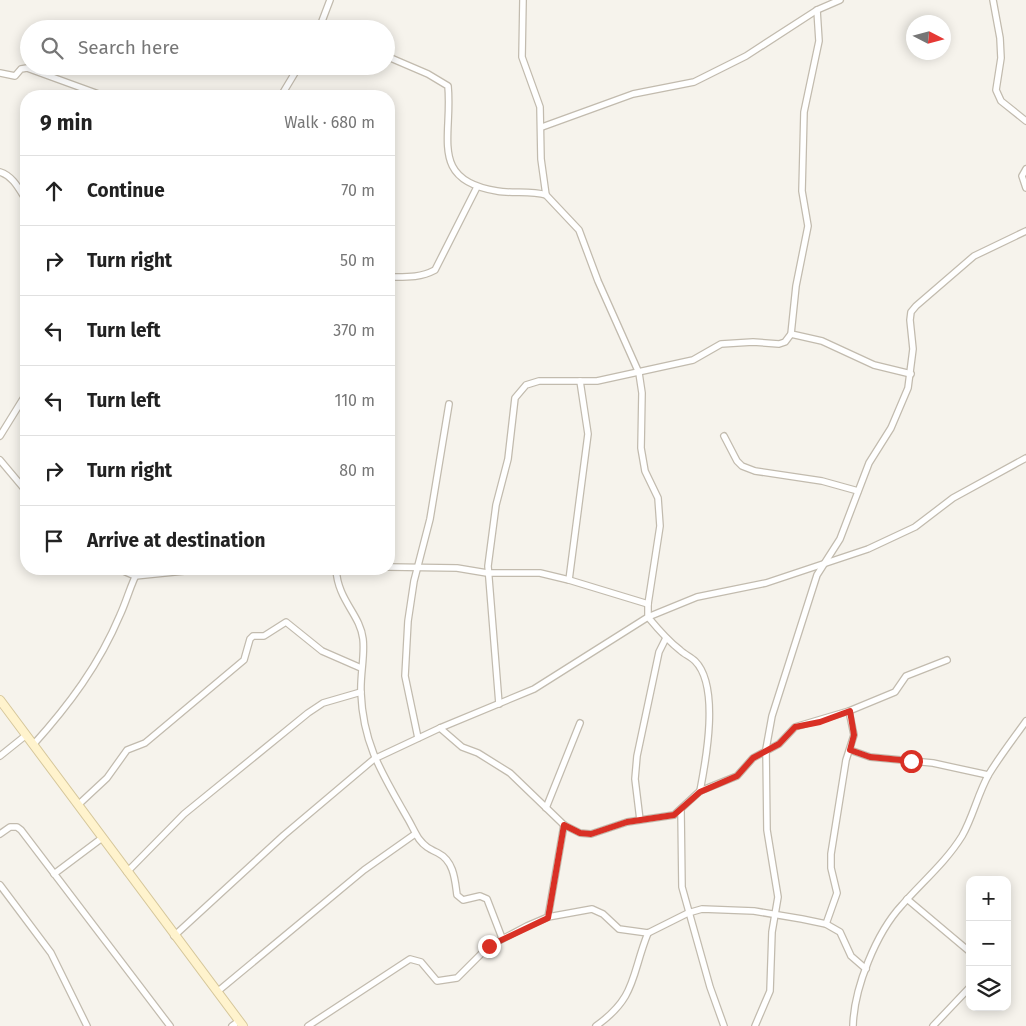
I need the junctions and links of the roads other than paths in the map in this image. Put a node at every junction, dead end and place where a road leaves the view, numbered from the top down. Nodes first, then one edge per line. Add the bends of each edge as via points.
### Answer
1 (329, 0) edge
2 (523, 0) edge
3 (840, 0) edge
4 (993, 0) edge
5 (817, 10) junction
6 (323, 20) edge
7 (395, 60) edge
8 (20, 70) edge
9 (0, 73) edge
10 (46, 75) edge
11 (294, 75) edge
12 (88, 90) edge
13 (285, 90) edge
14 (1026, 121) edge
15 (542, 127) junction
16 (1026, 169) edge
17 (0, 172) edge
18 (477, 186) junction
19 (1026, 188) edge
20 (20, 191) edge
21 (546, 195) junction
22 (1026, 231) edge
23 (395, 277) edge
24 (791, 334) junction
25 (640, 373) junction
26 (911, 374) junction
27 (580, 381) junction
28 (20, 404) edge
29 (450, 404) dead end
30 (0, 436) edge
31 (724, 436) dead end
32 (1026, 458) edge
33 (0, 460) edge
34 (20, 484) edge
35 (858, 491) junction
36 (821, 566) junction
37 (395, 567) edge
38 (417, 567) junction
39 (488, 573) junction
40 (145, 575) edge
41 (336, 575) edge
42 (135, 576) joint
43 (569, 580) junction
44 (648, 604) junction
45 (648, 617) junction
46 (666, 638) junction
47 (947, 660) dead end
48 (361, 668) junction
49 (361, 692) junction
50 (0, 700) edge
51 (499, 704) junction
52 (850, 711) junction
53 (1026, 721) edge
54 (580, 723) dead end
55 (440, 728) junction
56 (25, 736) junction
57 (418, 738) junction
58 (33, 745) junction
59 (766, 749) junction
60 (850, 750) junction
61 (0, 756) edge
62 (374, 759) junction
63 (988, 775) junction
64 (700, 792) junction
65 (78, 805) junction
66 (546, 808) junction
67 (681, 811) junction
68 (640, 820) junction
69 (564, 825) junction
70 (0, 834) edge
71 (415, 834) junction
72 (102, 838) junction
73 (127, 872) junction
74 (54, 874) junction
75 (0, 885) edge
76 (907, 899) junction
77 (688, 913) junction
78 (776, 914) junction
79 (548, 918) junction
80 (826, 924) junction
81 (648, 933) junction
82 (174, 936) junction
83 (502, 938) junction
84 (966, 949) edge
85 (866, 969) junction
86 (966, 991) edge
87 (217, 992) junction
88 (241, 1023) edge
89 (87, 1026) edge
90 (170, 1026) edge
91 (232, 1026) edge
92 (308, 1026) edge
93 (596, 1026) edge
94 (724, 1026) edge
95 (755, 1026) edge
96 (853, 1026) edge
97 (933, 1026) edge

1 - 6 street
2 - 15 street via 522,57 540,107
3 - 5 street
4 - 14 street via 1000,38 998,98
5 - 15 street via 746,56 694,82 633,94
5 - 24 street via 819,41 804,112 802,191 808,226 796,286
7 - 18 street via 448,86 450,166 456,174
8 - 9 street via 14,76
10 - 12 street
11 - 13 street
15 - 21 street
16 - 19 street via 1022,176
17 - 20 street
18 - 21 street via 497,192
18 - 23 street via 435,270 426,275
21 - 25 street via 579,230 598,282
22 - 26 street via 974,256 911,312
24 - 25 street via 780,344 722,344 693,360
24 - 26 street via 822,341 874,365
25 - 27 street
25 - 44 street via 641,448 645,471 658,498 660,526
26 - 35 street via 891,428 869,464
27 - 39 street via 539,381 526,385 515,398
27 - 43 street via 588,434
28 - 30 street
29 - 38 street
31 - 35 street via 742,466
32 - 36 street via 954,498 908,530
33 - 34 street
35 - 36 street via 840,540
36 - 45 street via 766,583 697,597
36 - 59 street via 784,671
37 - 38 street
38 - 39 street
38 - 57 street via 408,622 405,671
39 - 43 street via 540,573
39 - 51 street
40 - 42 street
41 - 48 street via 343,600 363,640
42 - 58 street via 98,660 66,709
43 - 44 street
44 - 45 street
45 - 46 street
45 - 51 street via 534,690
46 - 64 street via 696,662 707,692 709,721
46 - 68 street via 659,652 637,756 635,779
47 - 52 street via 906,676 894,692
48 - 49 street
48 - 65 street via 322,651 286,622 264,636 253,636 244,660 145,743 128,750 107,778
49 - 62 street via 364,725
49 - 73 street via 328,700 308,713 184,814
50 - 56 street
51 - 55 street
52 - 59 street via 795,727 779,744
52 - 60 street via 854,735
53 - 63 street
54 - 66 street
55 - 57 street
55 - 66 street via 462,747 510,773
56 - 58 street
56 - 61 street
57 - 62 street
58 - 65 street
59 - 64 street via 731,780
59 - 78 street via 767,830 778,886
60 - 63 street via 870,757 933,764
60 - 80 street via 831,854 830,868 837,893
62 - 71 street
62 - 82 street via 284,835
63 - 76 street via 961,837 940,865
64 - 67 street
65 - 72 street
66 - 69 street
67 - 68 street via 666,817
67 - 77 street via 682,887
68 - 69 street via 591,834 580,833
69 - 79 street
70 - 74 street via 10,827 17,827
71 - 83 street via 424,846 444,857 451,865 459,899 480,896 487,899
71 - 87 street via 364,870
72 - 73 street
72 - 74 street
73 - 82 street
74 - 90 street
75 - 89 street via 51,953
76 - 84 street
76 - 85 street via 887,926
77 - 78 street via 717,909
77 - 81 street
77 - 94 street
78 - 80 street
78 - 95 street via 770,957 770,991
79 - 81 street via 592,909 603,914 619,929
79 - 83 street
80 - 85 street via 840,932 851,956
81 - 93 street via 627,997 618,1009
82 - 87 street
83 - 92 street via 485,950 464,974 445,981 437,981 421,962 410,959
85 - 96 street via 853,1014
86 - 97 street
87 - 88 street
88 - 91 street

